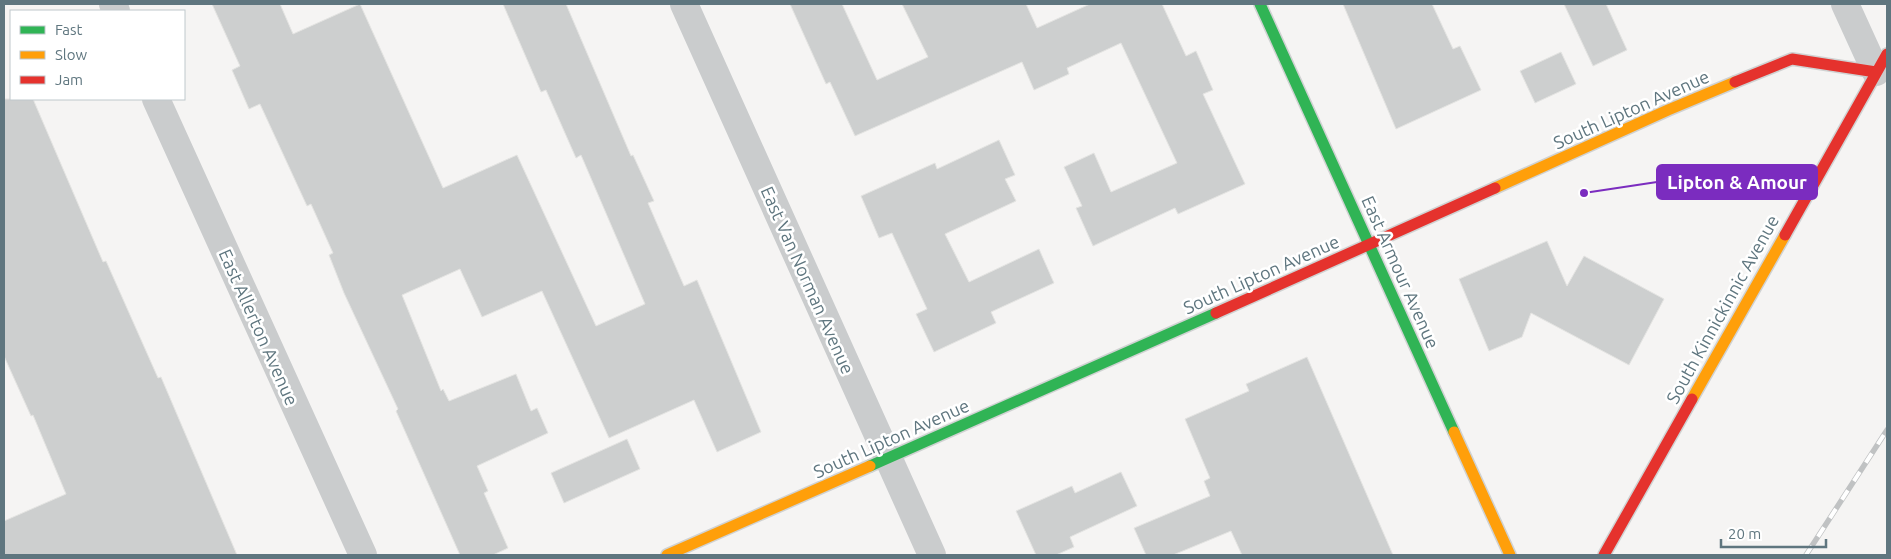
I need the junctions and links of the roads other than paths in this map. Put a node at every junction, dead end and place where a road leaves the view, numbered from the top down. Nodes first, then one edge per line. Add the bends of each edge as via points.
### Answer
1 (684, 4) edge
2 (1260, 4) edge
3 (1845, 4) edge
4 (1881, 63) edge
5 (156, 100) edge
6 (1370, 245) junction
7 (888, 459) junction
8 (363, 555) edge
9 (667, 555) edge
10 (932, 555) edge
11 (1510, 555) edge
12 (1604, 555) edge

1 - 7 street, East Van Norman Avenue
2 - 6 street, East Armour Avenue
3 - 4 street
4 - 6 street, South Lipton Avenue via 1792,59 1668,110
4 - 12 street, South Kinnickinnic Avenue
5 - 8 street, East Allerton Avenue
6 - 7 street, South Lipton Avenue
6 - 11 street, East Armour Avenue
7 - 9 street, South Lipton Avenue
7 - 10 street, East Van Norman Avenue

